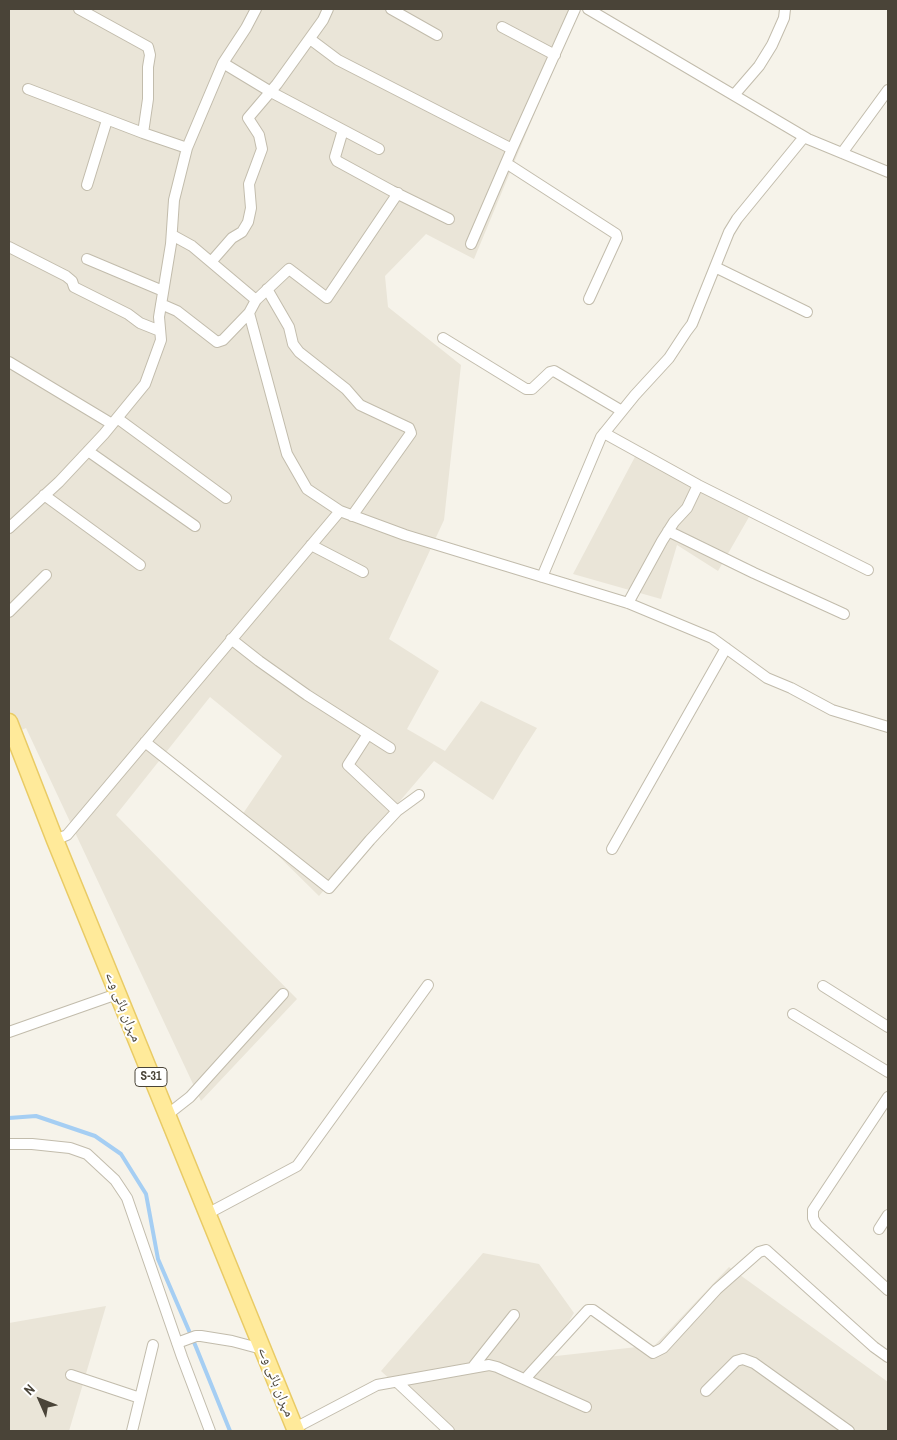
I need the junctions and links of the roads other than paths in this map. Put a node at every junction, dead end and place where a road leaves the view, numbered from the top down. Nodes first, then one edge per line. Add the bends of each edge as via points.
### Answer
1 (78, 9) edge
2 (256, 9) edge
3 (328, 9) edge
4 (391, 9) edge
5 (575, 9) edge
6 (588, 9) edge
7 (785, 9) edge
8 (502, 27) dead end
9 (437, 35) dead end
10 (310, 39) junction
11 (555, 54) junction
12 (223, 63) junction
13 (28, 90) dead end
14 (888, 90) edge
15 (271, 92) junction
16 (734, 95) junction
17 (108, 120) junction
18 (343, 130) junction
19 (143, 133) junction
20 (804, 137) junction
21 (187, 148) junction
22 (512, 148) junction
23 (380, 149) dead end
24 (842, 153) junction
25 (506, 163) junction
26 (888, 172) edge
27 (87, 185) dead end
28 (398, 193) junction
29 (449, 219) dead end
30 (172, 235) junction
31 (471, 244) dead end
32 (9, 247) edge
33 (88, 259) dead end
34 (210, 262) junction
35 (714, 267) junction
36 (267, 289) junction
37 (163, 291) junction
38 (589, 299) dead end
39 (256, 300) junction
40 (161, 304) junction
41 (807, 312) dead end
42 (249, 313) junction
43 (160, 331) junction
44 (444, 338) dead end
45 (9, 362) edge
46 (622, 411) junction
47 (114, 421) junction
48 (604, 433) junction
49 (88, 451) junction
50 (698, 485) junction
51 (44, 495) junction
52 (226, 498) dead end
53 (340, 511) junction
54 (352, 516) junction
55 (195, 526) dead end
56 (9, 528) edge
57 (668, 531) junction
58 (311, 545) junction
59 (140, 565) dead end
60 (868, 570) dead end
61 (363, 572) dead end
62 (46, 575) dead end
63 (542, 577) junction
64 (628, 603) junction
65 (9, 612) edge
66 (844, 614) dead end
67 (231, 640) junction
68 (726, 648) junction
69 (9, 722) edge
70 (888, 727) edge
71 (368, 734) junction
72 (145, 742) junction
73 (390, 748) dead end
74 (419, 794) dead end
75 (397, 811) junction
76 (55, 840) junction
77 (612, 848) dead end
78 (428, 986) dead end
79 (823, 986) dead end
80 (117, 994) junction
81 (283, 994) dead end
82 (793, 1014) dead end
83 (888, 1027) edge
84 (9, 1032) edge
85 (888, 1072) edge
86 (888, 1097) edge
87 (167, 1115) junction
88 (9, 1144) edge
89 (208, 1214) junction
90 (888, 1215) edge
91 (879, 1229) dead end
92 (888, 1290) edge
93 (514, 1316) dead end
94 (181, 1342) junction
95 (153, 1345) dead end
96 (262, 1349) junction
97 (888, 1357) edge
98 (472, 1368) junction
99 (71, 1375) dead end
100 (525, 1379) junction
101 (396, 1382) junction
102 (706, 1391) dead end
103 (140, 1398) junction
104 (586, 1407) dead end
105 (295, 1429) edge
106 (132, 1431) edge
107 (210, 1431) edge
108 (449, 1431) edge
109 (849, 1431) edge

1 - 19 street via 148,47 148,99
2 - 12 street
3 - 10 street
4 - 9 street
5 - 11 street
6 - 16 street
7 - 16 street via 772,45
8 - 11 street
10 - 15 street
10 - 22 street via 338,60
11 - 22 street
12 - 15 street
12 - 21 street
13 - 17 street
14 - 24 street
15 - 18 street
15 - 34 street via 248,118 259,135 262,149 249,184 248,222 242,232
16 - 20 street
17 - 19 street
17 - 27 street
18 - 23 street
18 - 28 street via 336,161
19 - 21 street
20 - 24 street
20 - 35 street via 737,219
21 - 30 street via 174,200
22 - 25 street
24 - 26 street
25 - 31 street
25 - 38 street via 616,234
28 - 29 street
28 - 36 street via 326,298 289,269
30 - 34 street via 192,246
30 - 37 street
32 - 43 street via 66,276 74,287
33 - 37 street
34 - 39 street
35 - 41 street
35 - 46 street via 692,324 669,358
36 - 39 street
36 - 54 street via 299,352 346,389 360,405 409,428 411,433
37 - 40 street
39 - 42 street
40 - 42 street via 178,311 217,342 223,340
40 - 43 street
42 - 53 street via 287,454 307,489
43 - 47 street via 145,384
44 - 46 street via 526,389 532,390 554,371
45 - 47 street
46 - 48 street
47 - 49 street
47 - 52 street
48 - 50 street
48 - 63 street
49 - 51 street
49 - 55 street
50 - 57 street via 687,508
50 - 60 street
51 - 56 street
51 - 59 street
53 - 54 street
53 - 58 street
54 - 63 street
57 - 64 street
57 - 66 street
58 - 61 street
58 - 67 street
62 - 65 street
63 - 64 street
64 - 68 street via 712,638
67 - 71 street
67 - 72 street
68 - 70 street via 767,678 832,710
68 - 77 street
69 - 76 main road, مہران ہائی وے / S-31
71 - 73 street
71 - 75 street via 348,764
72 - 75 street via 329,888
72 - 76 street via 67,835
74 - 75 street
76 - 80 main road, مہران ہائی وے / S-31
78 - 89 street via 297,1166
79 - 83 street
80 - 84 street
80 - 87 main road, مہران ہائی وے / S-31
81 - 87 street via 190,1097
82 - 85 street
86 - 92 street via 814,1210 813,1218
87 - 89 main road, مہران ہائی وے / S-31
88 - 94 street via 70,1148 87,1154 115,1180 127,1198
89 - 96 main road, مہران ہائی وے / S-31
90 - 91 street
93 - 98 street
94 - 96 street via 196,1336
94 - 107 street
95 - 103 street
96 - 105 main road, مہران ہائی وے / S-31
97 - 100 street via 766,1250 759,1252 717,1289 663,1348 653,1353 593,1310 588,1310
98 - 100 street via 489,1365
98 - 101 street
99 - 103 street
100 - 104 street
101 - 105 street via 377,1385
101 - 108 street
102 - 109 street via 736,1361 743,1359
103 - 106 street

